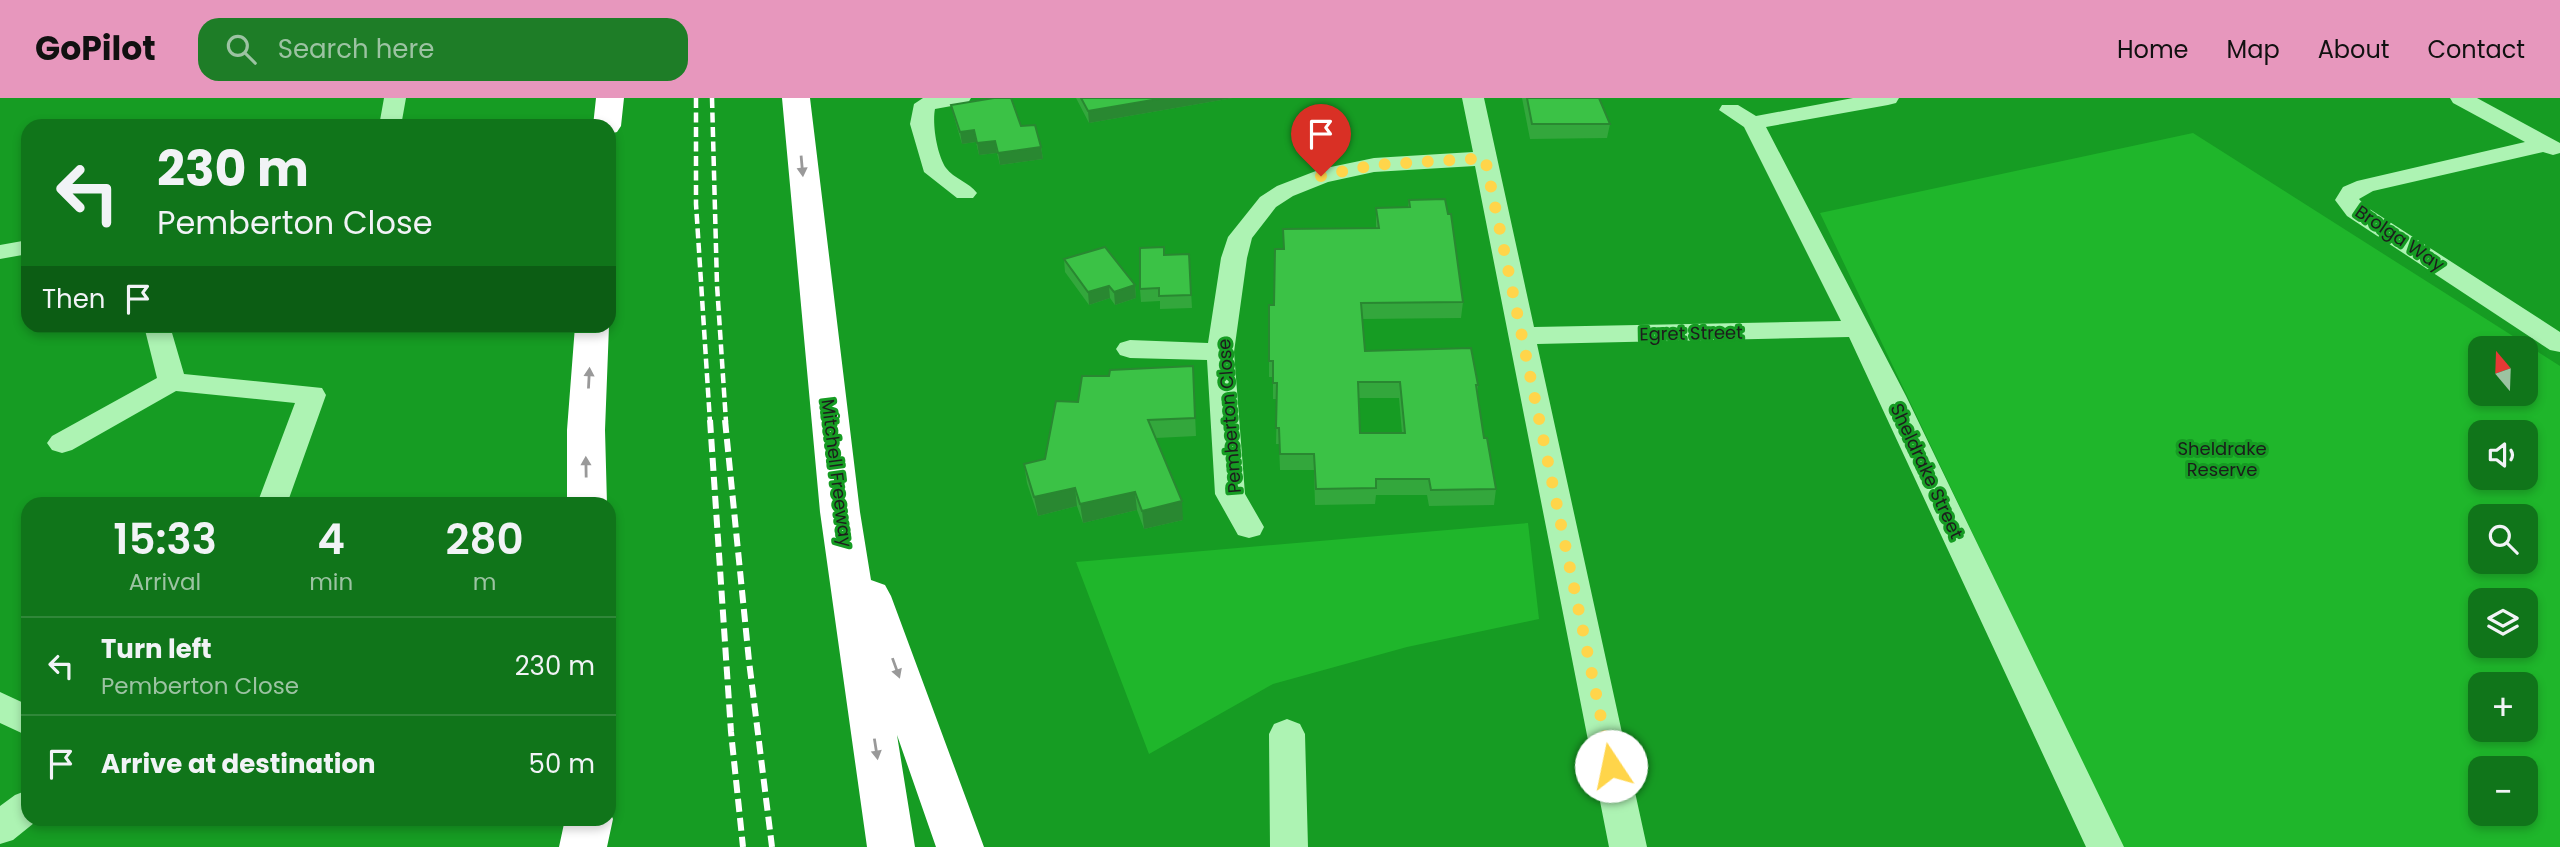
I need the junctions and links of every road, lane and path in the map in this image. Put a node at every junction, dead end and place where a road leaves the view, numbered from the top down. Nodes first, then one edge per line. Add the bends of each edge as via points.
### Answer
1 (395, 98) edge
2 (610, 98) edge
3 (796, 98) edge
4 (960, 98) edge
5 (1473, 98) edge
6 (1888, 98) edge
7 (2461, 98) edge
8 (391, 119) edge
9 (608, 119) edge
10 (2553, 148) edge
11 (1485, 158) junction
12 (965, 193) dead end
13 (21, 248) edge
14 (0, 252) edge
15 (1858, 329) junction
16 (159, 333) edge
17 (592, 333) edge
18 (1523, 335) junction
19 (2560, 344) edge
20 (1130, 349) dead end
21 (1220, 352) junction
22 (172, 382) junction
23 (62, 443) dead end
24 (275, 497) edge
25 (587, 497) edge
26 (840, 512) junction
27 (1249, 527) dead end
28 (0, 706) edge
29 (21, 718) edge
30 (1287, 734) dead end
31 (21, 812) edge
32 (588, 826) edge
33 (590, 826) edge
34 (0, 828) edge
35 (583, 847) edge
36 (592, 847) edge
37 (891, 847) edge
38 (960, 847) edge
39 (1289, 847) edge
40 (1628, 847) edge
41 (2105, 847) edge

1 - 8 street
2 - 9 highway
3 -> 26 highway, Mitchell Freeway
4 - 12 street via 925,104 920,124 936,172
5 - 11 street
6 - 15 street, Sheldrake Street via 1741,116
7 - 10 street
10 - 19 street, Brolga Way via 2365,186 2351,192 2347,200 2357,211
11 - 18 street
11 - 21 street, Pemberton Close via 1350,169 1303,183 1268,202 1240,237
13 - 14 street
15 - 18 street, Egret Street
15 - 41 street, Sheldrake Street
16 - 22 street
25 -> 17 highway
18 - 40 street
20 - 21 street
21 - 27 street, Pemberton Close via 1230,494
22 - 23 street
22 - 24 street via 312,395
26 -> 37 highway, Mitchell Freeway
26 -> 38 highway
28 - 29 street
30 - 39 street
31 - 34 street
32 - 35 highway
33 - 36 highway

